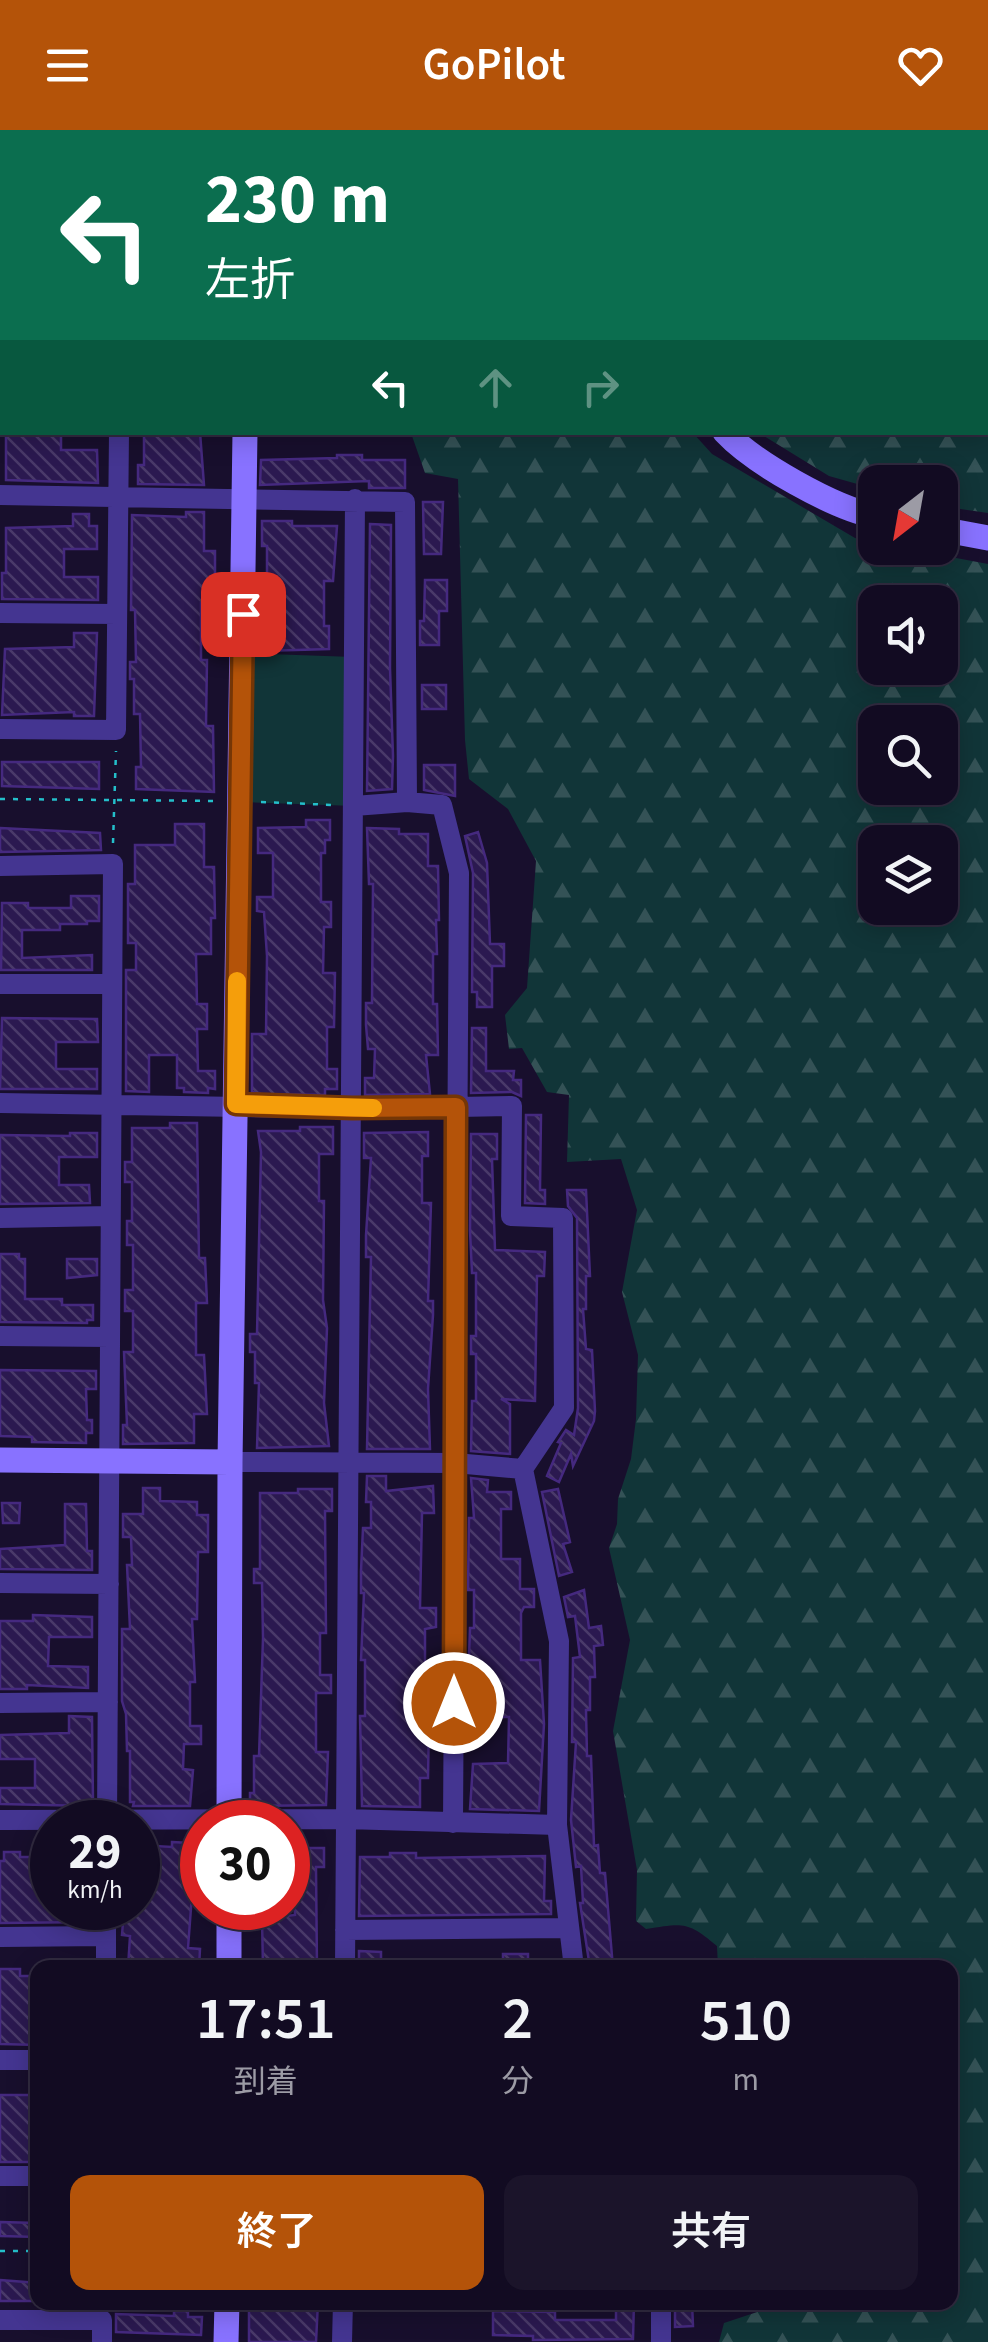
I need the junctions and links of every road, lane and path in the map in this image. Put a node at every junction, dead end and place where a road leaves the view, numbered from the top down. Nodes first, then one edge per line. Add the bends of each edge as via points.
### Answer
1 (119, 435) edge
2 (245, 435) edge
3 (728, 435) edge
4 (0, 495) edge
5 (118, 496) junction
6 (244, 498) junction
7 (355, 499) junction
8 (858, 513) edge
9 (958, 532) edge
10 (988, 538) edge
11 (0, 613) edge
12 (117, 614) junction
13 (0, 729) edge
14 (116, 730) junction
15 (0, 799) edge
16 (114, 799) junction
17 (240, 802) junction
18 (407, 802) junction
19 (354, 806) junction
20 (112, 864) junction
21 (0, 866) edge
22 (0, 984) edge
23 (111, 984) junction
24 (0, 1103) edge
25 (110, 1104) junction
26 (236, 1104) junction
27 (456, 1107) junction
28 (352, 1108) junction
29 (110, 1216) junction
30 (0, 1218) edge
31 (0, 1336) edge
32 (110, 1338) junction
33 (0, 1460) edge
34 (110, 1461) junction
35 (230, 1462) junction
36 (348, 1463) junction
37 (455, 1464) junction
38 (523, 1468) junction
39 (0, 1583) edge
40 (109, 1584) junction
41 (108, 1702) junction
42 (0, 1703) edge
43 (108, 1800) edge
44 (229, 1800) edge
45 (345, 1819) junction
46 (0, 1820) edge
47 (310, 1820) edge
48 (30, 1821) edge
49 (454, 1823) junction
50 (557, 1825) junction
51 (567, 1928) junction
52 (106, 1930) edge
53 (229, 1930) edge
54 (345, 1930) junction
55 (106, 1936) junction
56 (0, 1937) edge
57 (106, 1960) edge
58 (229, 1960) edge
59 (345, 1960) edge
60 (573, 1960) edge
61 (0, 2060) edge
62 (30, 2060) edge
63 (0, 2176) edge
64 (30, 2176) edge
65 (0, 2250) edge
66 (30, 2251) edge
67 (227, 2310) edge
68 (342, 2310) edge
69 (661, 2310) edge
70 (0, 2320) edge
71 (102, 2342) edge
72 (226, 2342) edge
73 (342, 2342) edge
74 (661, 2342) edge

1 - 5 street
2 - 6 street
3 - 8 street via 742,451
4 - 5 street
5 - 6 street
5 - 12 street
6 - 7 street
6 - 17 street
7 - 18 street via 405,502
7 - 19 street
9 - 10 street
11 - 12 street
12 - 14 street
13 - 14 street
14 - 16 path
15 - 16 path
16 - 17 path
16 - 20 path
17 - 19 path
17 - 26 street
18 - 19 street
18 - 27 street via 442,805 459,873
19 - 28 street
20 - 21 street
20 - 23 street
22 - 23 street
23 - 25 street
24 - 25 street
25 - 26 street
25 - 29 street
26 - 28 street
26 - 35 street
27 - 28 street
27 - 37 street
27 - 38 street via 512,1106 511,1216 563,1218 564,1408
28 - 36 street
29 - 30 street
29 - 32 street
31 - 32 street
32 - 34 street
33 - 34 street
34 - 35 street
34 - 40 street
35 - 36 street
35 - 44 street
36 - 37 street
36 - 45 street
37 - 38 street
37 - 49 street
38 - 50 street via 559,1641
39 - 40 street
40 - 41 street
41 - 42 street
41 - 43 street
45 - 47 street
45 - 49 street
45 - 54 street
46 - 48 street
49 - 50 street
50 - 51 street
51 - 54 street
51 - 60 street
52 - 55 street
53 - 58 street
54 - 59 street
55 - 56 street
55 - 57 street
61 - 62 street
63 - 64 street
65 - 66 path
67 - 72 street
68 - 73 street
69 - 74 street
70 - 71 street via 102,2320

